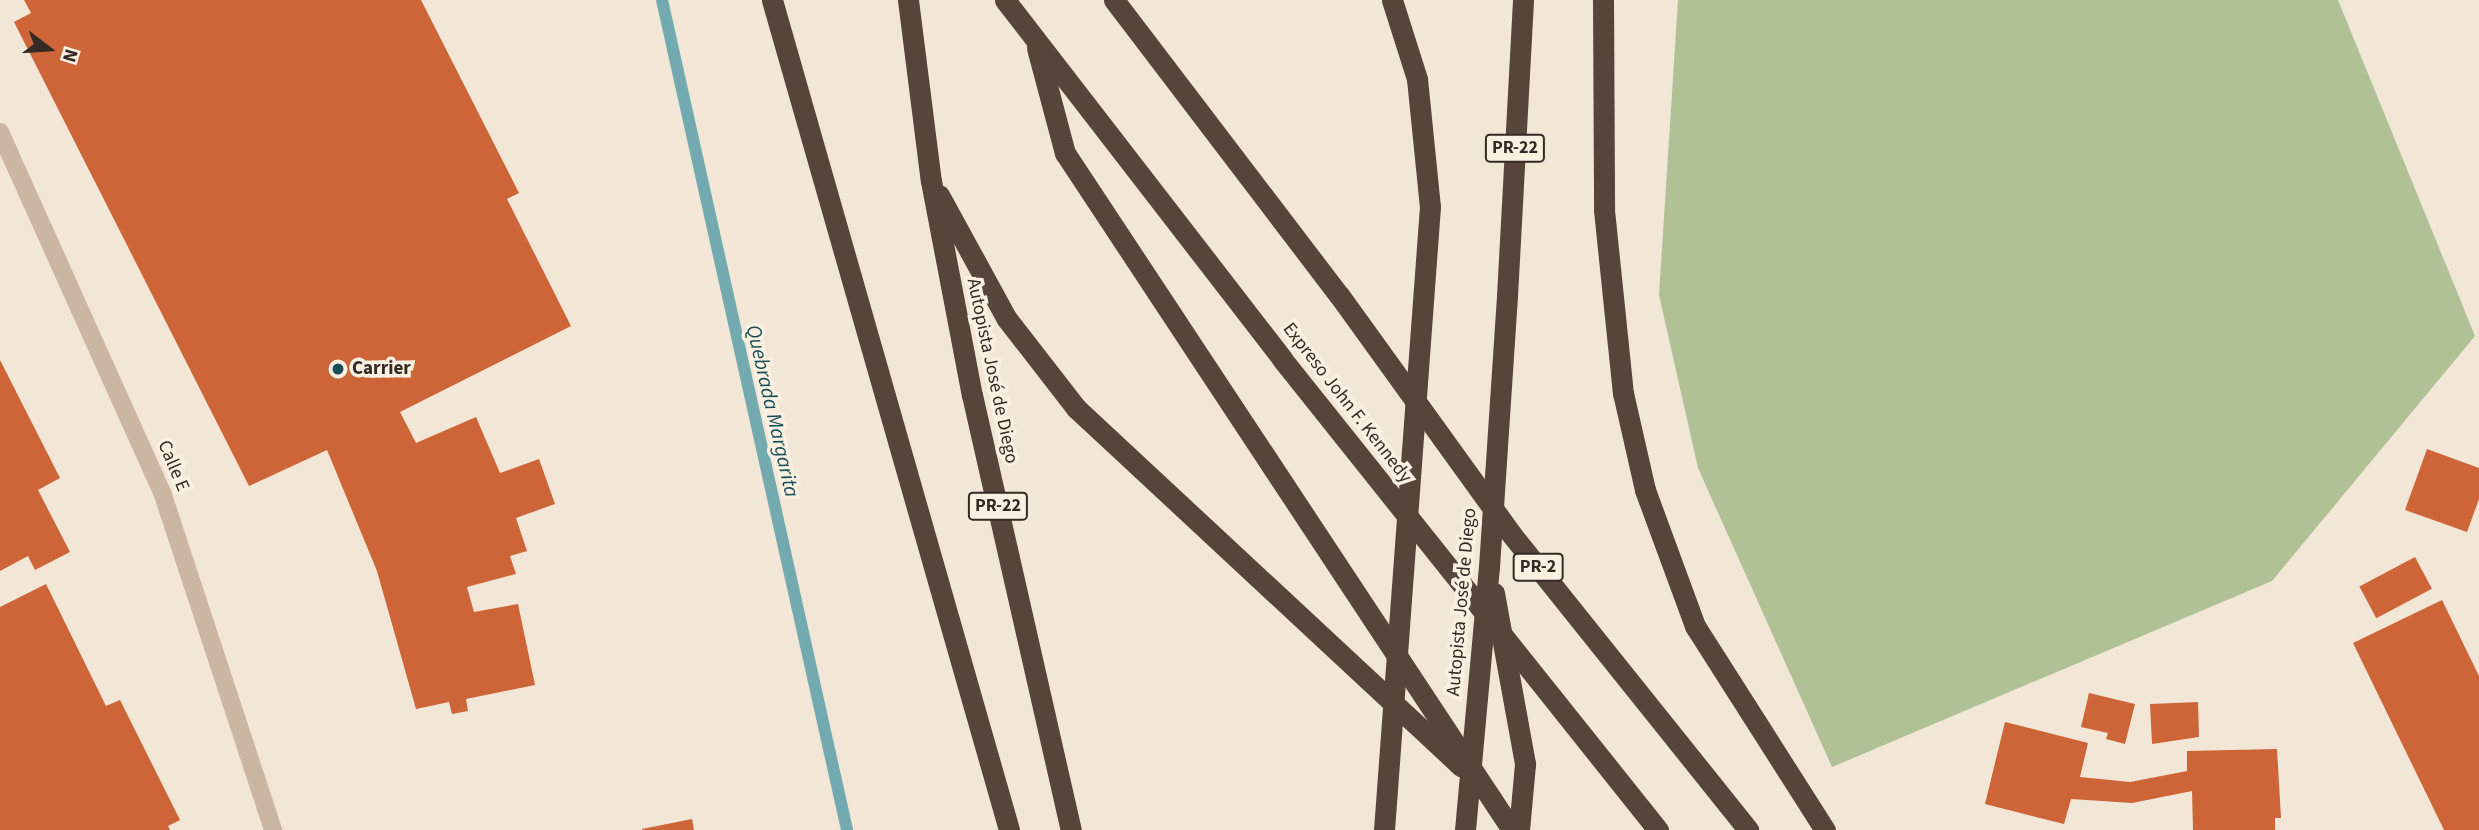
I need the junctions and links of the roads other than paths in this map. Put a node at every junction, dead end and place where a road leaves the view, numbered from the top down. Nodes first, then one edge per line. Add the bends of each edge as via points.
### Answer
1 (772, 0) edge
2 (908, 0) edge
3 (1005, 0) edge
4 (1114, 0) edge
5 (1392, 0) edge
6 (1523, 0) edge
7 (1603, 0) edge
8 (1035, 39) junction
9 (0, 132) edge
10 (4, 150) edge
11 (931, 181) junction
12 (1489, 567) junction
13 (1487, 790) junction
14 (1645, 820) edge
15 (273, 830) edge
16 (1009, 830) edge
17 (1071, 830) edge
18 (1384, 830) edge
19 (1465, 830) edge
20 (1512, 830) edge
21 (1519, 830) edge
22 (1658, 830) edge
23 (1748, 830) edge
24 (1825, 830) edge

1 - 16 highway
2 - 11 highway, Autopista José de Diego / PR-22
3 - 8 highway, Expreso John F. Kennedy
4 - 23 highway, PR-2 via 1339,295 1512,535
5 - 18 highway, bridge via 1417,79 1430,207
6 - 12 highway, Autopista José de Diego / PR-22, bridge
7 - 24 highway via 1604,210 1623,393 1645,490 1695,626
8 - 13 highway via 1065,153
8 - 14 highway, Expreso John F. Kennedy
9 - 10 street, Calle E
10 - 15 street, Calle E via 163,495
11 - 13 highway via 1007,319 1076,408
11 - 17 highway, Autopista José de Diego / PR-22 via 972,395
12 - 19 highway, Autopista José de Diego / PR-22, bridge
12 - 21 highway, bridge via 1525,764
13 - 20 highway
14 - 22 highway, Expreso John F. Kennedy

